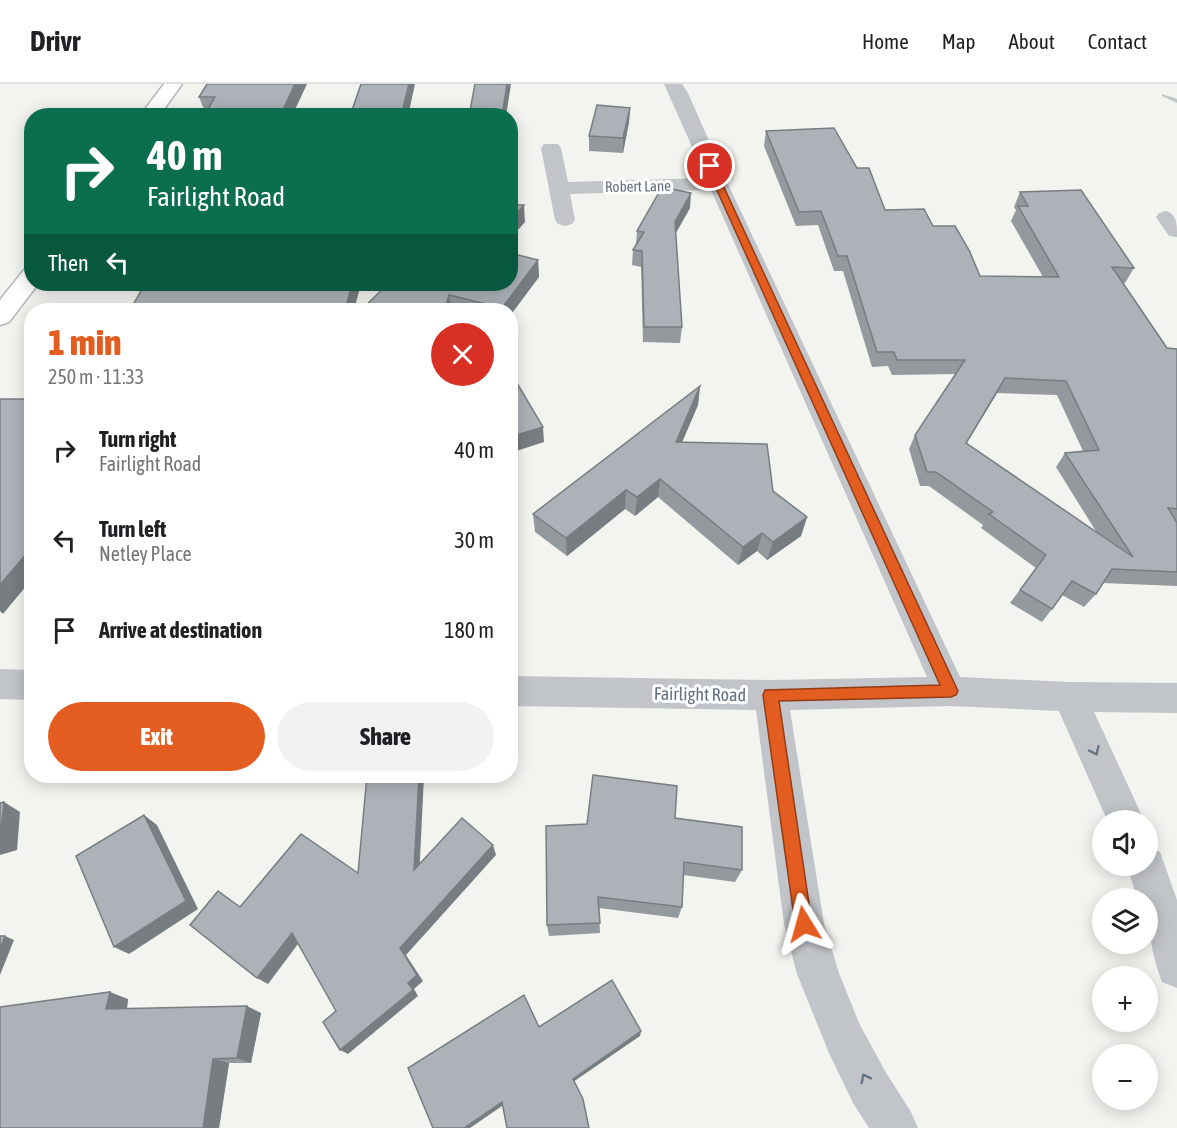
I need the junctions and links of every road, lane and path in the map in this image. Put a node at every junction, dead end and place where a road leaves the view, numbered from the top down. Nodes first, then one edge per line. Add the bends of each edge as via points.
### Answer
1 (173, 84) edge
2 (672, 84) edge
3 (154, 108) edge
4 (551, 148) dead end
5 (717, 184) junction
6 (558, 188) junction
7 (565, 220) dead end
8 (24, 286) edge
9 (0, 317) edge
10 (0, 684) edge
11 (24, 684) edge
12 (518, 691) edge
13 (951, 691) junction
14 (771, 695) junction
15 (1070, 697) junction
16 (1177, 698) edge
17 (1121, 810) edge
18 (1149, 876) edge
19 (1177, 967) edge
20 (895, 1128) edge

1 - 3 main road
2 - 5 street
4 - 6 street
5 - 6 street, Robert Lane
5 - 13 street
6 - 7 street
8 - 9 main road
10 - 11 street
12 - 14 street, Fairlight Road
13 - 14 street, Fairlight Road
13 - 15 street, Fairlight Road
20 -> 14 street via 844,1038 815,964 804,924
15 - 16 street, Fairlight Road
15 -> 17 street
18 - 19 street

